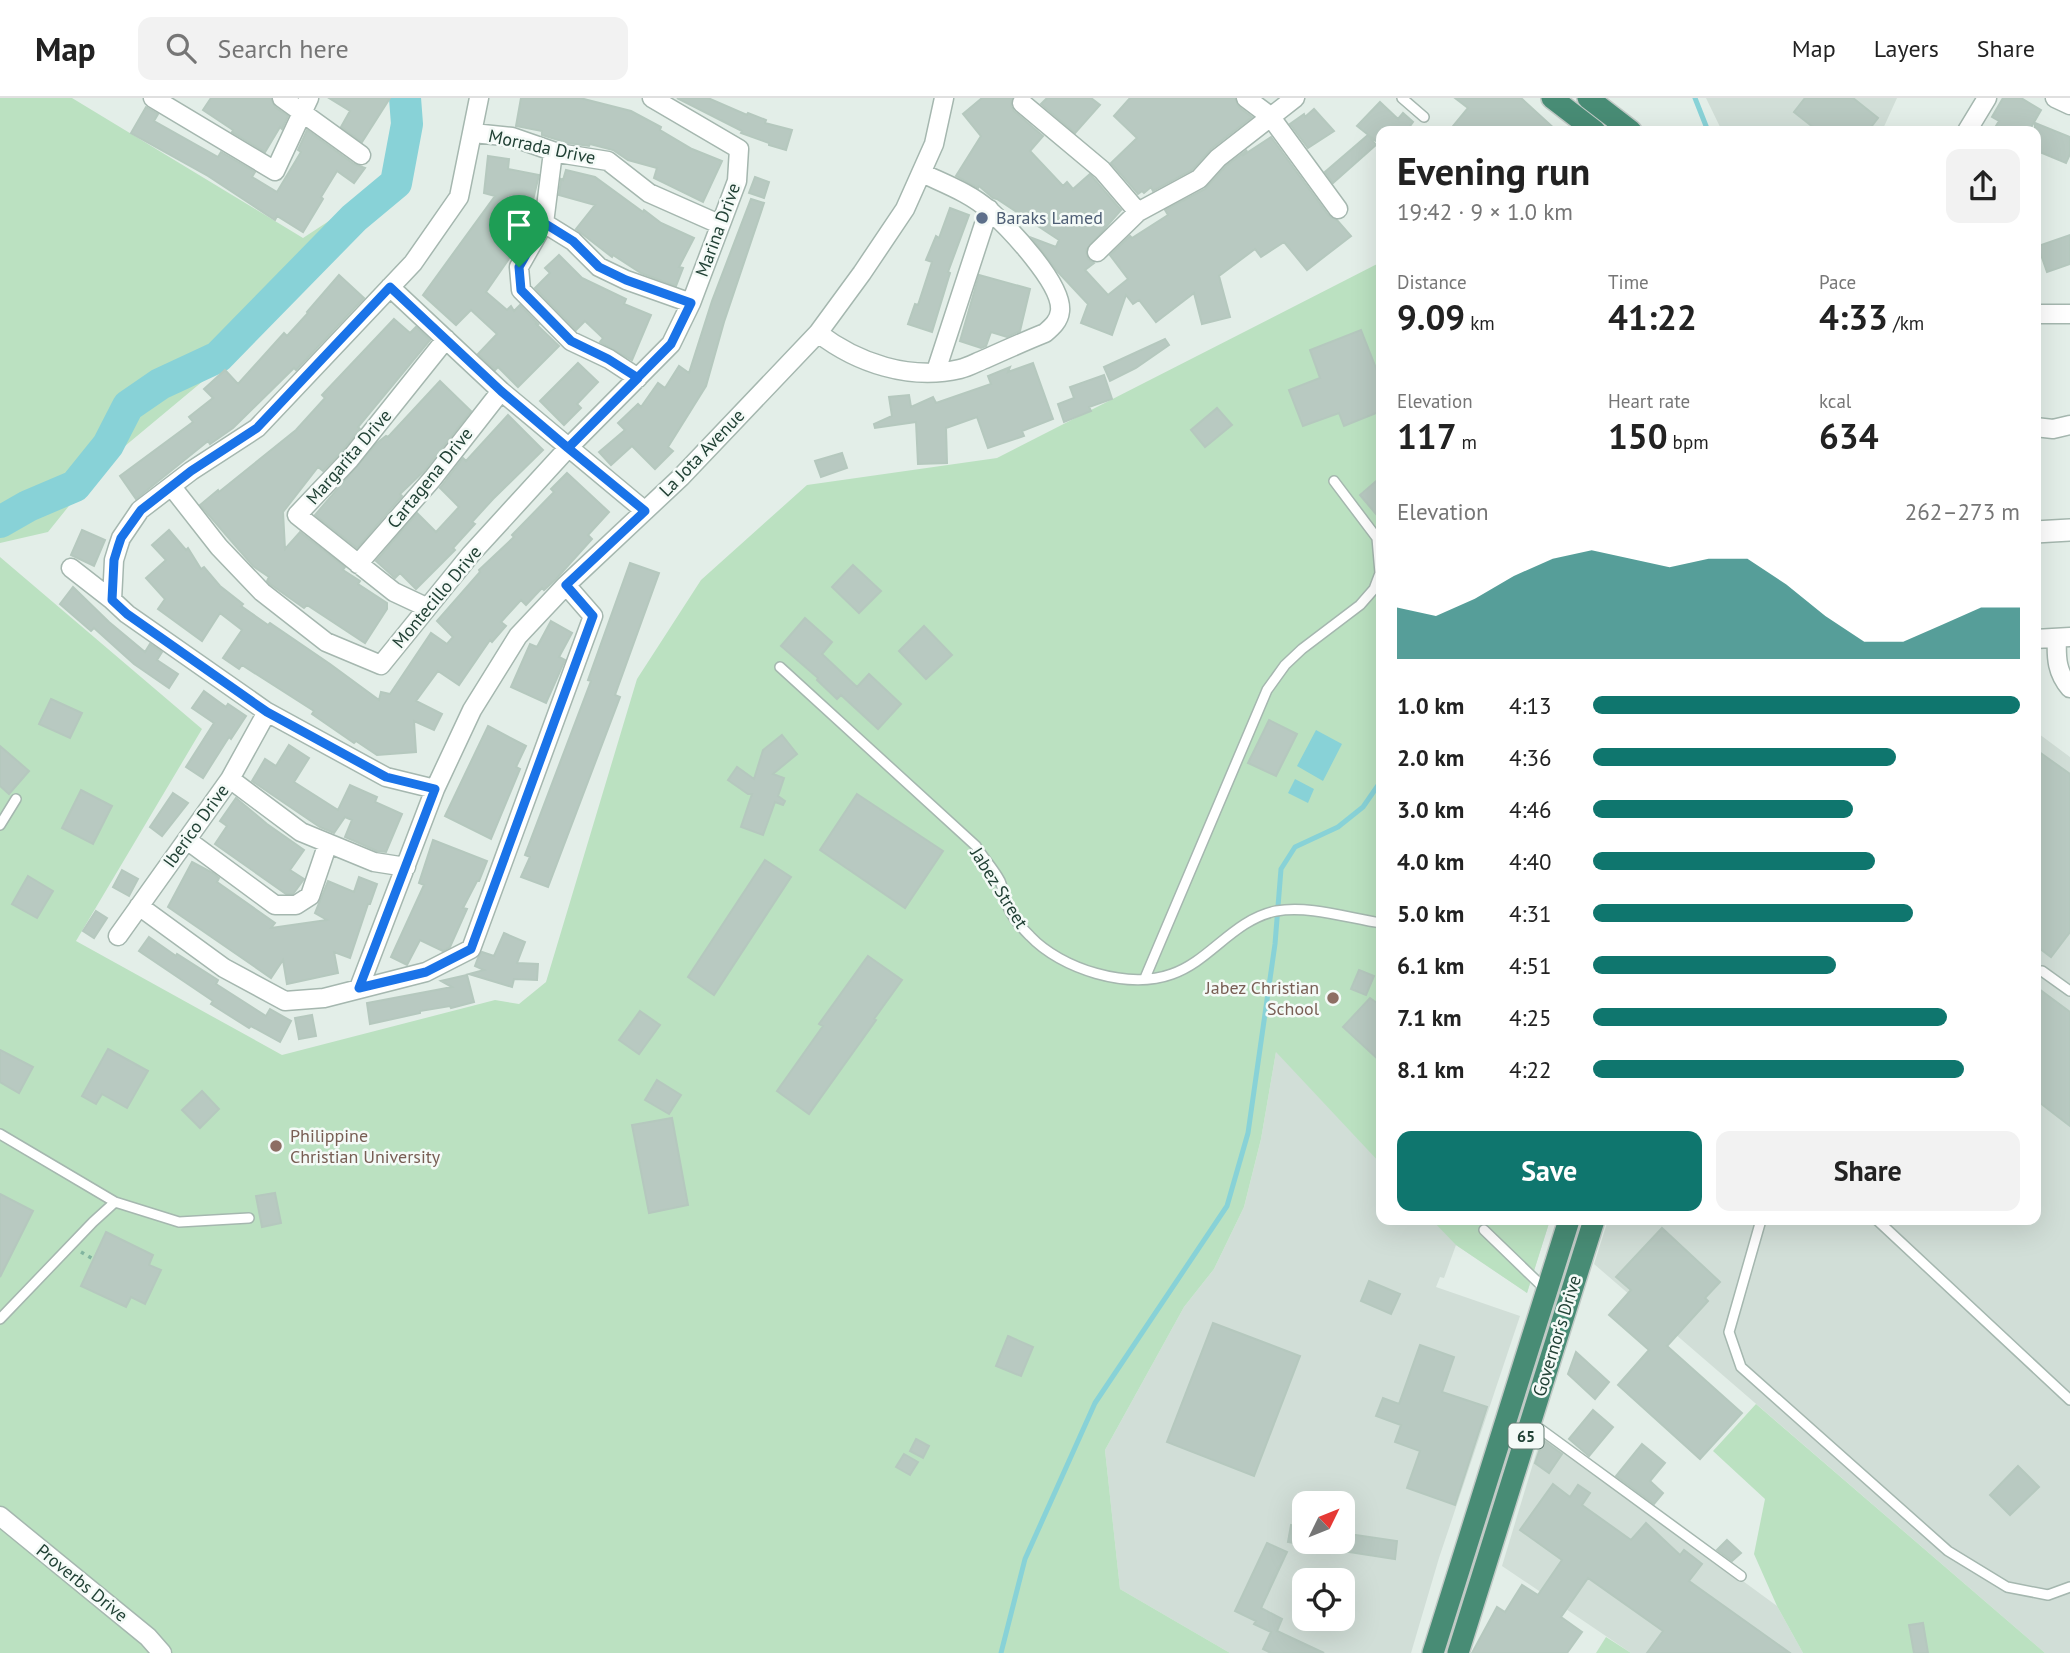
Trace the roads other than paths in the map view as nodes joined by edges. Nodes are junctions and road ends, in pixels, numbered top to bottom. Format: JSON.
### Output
{"nodes":[{"id":1,"x":153,"y":98,"type":"edge"},
{"id":2,"x":282,"y":98,"type":"edge"},
{"id":3,"x":479,"y":98,"type":"edge"},
{"id":4,"x":652,"y":98,"type":"edge"},
{"id":5,"x":944,"y":98,"type":"edge"},
{"id":6,"x":1246,"y":98,"type":"edge"},
{"id":7,"x":1294,"y":98,"type":"edge"},
{"id":8,"x":1402,"y":98,"type":"edge"},
{"id":9,"x":1552,"y":98,"type":"edge"},
{"id":10,"x":1588,"y":98,"type":"edge"},
{"id":11,"x":1987,"y":98,"type":"edge"},
{"id":12,"x":2055,"y":98,"type":"edge"},
{"id":13,"x":174,"y":103,"type":"edge"},
{"id":14,"x":1022,"y":103,"type":"dead end"},
{"id":15,"x":306,"y":104,"type":"edge"},
{"id":16,"x":2070,"y":105,"type":"edge"},
{"id":17,"x":1270,"y":116,"type":"junction"},
{"id":18,"x":1424,"y":117,"type":"dead end"},
{"id":19,"x":1588,"y":126,"type":"edge"},
{"id":20,"x":1624,"y":126,"type":"edge"},
{"id":21,"x":1970,"y":126,"type":"edge"},
{"id":22,"x":473,"y":134,"type":"junction"},
{"id":23,"x":553,"y":152,"type":"junction"},
{"id":24,"x":361,"y":155,"type":"dead end"},
{"id":25,"x":922,"y":173,"type":"junction"},
{"id":26,"x":989,"y":209,"type":"junction"},
{"id":27,"x":1338,"y":209,"type":"dead end"},
{"id":28,"x":1138,"y":212,"type":"junction"},
{"id":29,"x":544,"y":223,"type":"junction"},
{"id":30,"x":719,"y":224,"type":"junction"},
{"id":31,"x":1097,"y":251,"type":"dead end"},
{"id":32,"x":390,"y":287,"type":"junction"},
{"id":33,"x":691,"y":303,"type":"junction"},
{"id":34,"x":2041,"y":314,"type":"edge"},
{"id":35,"x":2070,"y":314,"type":"edge"},
{"id":36,"x":818,"y":333,"type":"junction"},
{"id":37,"x":446,"y":339,"type":"junction"},
{"id":38,"x":936,"y":371,"type":"junction"},
{"id":39,"x":638,"y":378,"type":"junction"},
{"id":40,"x":501,"y":391,"type":"junction"},
{"id":41,"x":2070,"y":425,"type":"edge"},
{"id":42,"x":2041,"y":428,"type":"edge"},
{"id":43,"x":568,"y":448,"type":"junction"},
{"id":44,"x":1334,"y":481,"type":"dead end"},
{"id":45,"x":172,"y":487,"type":"junction"},
{"id":46,"x":645,"y":511,"type":"junction"},
{"id":47,"x":2070,"y":530,"type":"edge"},
{"id":48,"x":2041,"y":532,"type":"edge"},
{"id":49,"x":1376,"y":537,"type":"edge"},
{"id":50,"x":358,"y":564,"type":"junction"},
{"id":51,"x":71,"y":568,"type":"dead end"},
{"id":52,"x":1376,"y":584,"type":"edge"},
{"id":53,"x":566,"y":585,"type":"junction"},
{"id":54,"x":112,"y":600,"type":"junction"},
{"id":55,"x":426,"y":607,"type":"junction"},
{"id":56,"x":2064,"y":638,"type":"edge"},
{"id":57,"x":2041,"y":639,"type":"edge"},
{"id":58,"x":780,"y":667,"type":"dead end"},
{"id":59,"x":2070,"y":688,"type":"edge"},
{"id":60,"x":267,"y":712,"type":"junction"},
{"id":61,"x":230,"y":779,"type":"junction"},
{"id":62,"x":435,"y":789,"type":"junction"},
{"id":63,"x":16,"y":799,"type":"dead end"},
{"id":64,"x":0,"y":825,"type":"edge"},
{"id":65,"x":187,"y":840,"type":"junction"},
{"id":66,"x":328,"y":843,"type":"junction"},
{"id":67,"x":406,"y":867,"type":"junction"},
{"id":68,"x":139,"y":906,"type":"junction"},
{"id":69,"x":1376,"y":922,"type":"edge"},
{"id":70,"x":118,"y":936,"type":"dead end"},
{"id":71,"x":2042,"y":971,"type":"dead end"},
{"id":72,"x":1145,"y":978,"type":"junction"},
{"id":73,"x":359,"y":988,"type":"junction"},
{"id":74,"x":2070,"y":991,"type":"edge"},
{"id":75,"x":0,"y":1134,"type":"edge"},
{"id":76,"x":115,"y":1202,"type":"junction"},
{"id":77,"x":249,"y":1219,"type":"dead end"},
{"id":78,"x":1567,"y":1225,"type":"edge"},
{"id":79,"x":1592,"y":1225,"type":"edge"},
{"id":80,"x":1761,"y":1225,"type":"edge"},
{"id":81,"x":1882,"y":1225,"type":"edge"},
{"id":82,"x":1484,"y":1230,"type":"dead end"},
{"id":83,"x":1547,"y":1290,"type":"junction"},
{"id":84,"x":0,"y":1319,"type":"edge"},
{"id":85,"x":2070,"y":1400,"type":"edge"},
{"id":86,"x":1530,"y":1422,"type":"junction"},
{"id":87,"x":0,"y":1516,"type":"edge"},
{"id":88,"x":1741,"y":1576,"type":"dead end"},
{"id":89,"x":2070,"y":1587,"type":"edge"},
{"id":90,"x":1436,"y":1645,"type":"edge"},
{"id":91,"x":1461,"y":1652,"type":"edge"},
{"id":92,"x":162,"y":1653,"type":"edge"}],
"edges":[{"from":1,"to":13,"type":"street"},
{"from":2,"to":15,"type":"street"},
{"from":3,"to":22,"type":"street"},
{"from":4,"to":30,"type":"street","name":"Marina Drive"},
{"from":5,"to":25,"type":"street","name":"La Jota Avenue"},
{"from":6,"to":17,"type":"street"},
{"from":7,"to":17,"type":"street"},
{"from":8,"to":18,"type":"lane"},
{"from":9,"to":19,"type":"highway"},
{"from":10,"to":20,"type":"highway"},
{"from":11,"to":21,"type":"street"},
{"from":12,"to":16,"type":"street"},
{"from":13,"to":15,"type":"street"},
{"from":14,"to":28,"type":"street"},
{"from":15,"to":24,"type":"street"},
{"from":17,"to":27,"type":"street"},
{"from":17,"to":28,"type":"street"},
{"from":22,"to":23,"type":"street","name":"Morrada Drive"},
{"from":22,"to":32,"type":"street"},
{"from":23,"to":29,"type":"street"},
{"from":23,"to":30,"type":"street","name":"Morrada Drive"},
{"from":25,"to":26,"type":"street"},
{"from":25,"to":36,"type":"street","name":"La Jota Avenue"},
{"from":26,"to":38,"type":"street"},
{"from":26,"to":38,"type":"street"},
{"from":28,"to":31,"type":"street"},
{"from":29,"to":33,"type":"street"},
{"from":29,"to":39,"type":"street"},
{"from":30,"to":33,"type":"street","name":"Marina Drive"},
{"from":32,"to":37,"type":"street"},
{"from":32,"to":45,"type":"street"},
{"from":33,"to":39,"type":"street","name":"Marina Drive"},
{"from":34,"to":35,"type":"street"},
{"from":36,"to":38,"type":"street"},
{"from":36,"to":46,"type":"street","name":"La Jota Avenue"},
{"from":37,"to":40,"type":"street"},
{"from":37,"to":50,"type":"street","name":"Margarita Drive"},
{"from":39,"to":43,"type":"street","name":"Marina Drive"},
{"from":40,"to":43,"type":"street"},
{"from":40,"to":50,"type":"street","name":"Cartagena Drive"},
{"from":41,"to":42,"type":"street"},
{"from":43,"to":46,"type":"street"},
{"from":43,"to":55,"type":"street","name":"Montecillo Drive"},
{"from":44,"to":49,"type":"lane"},
{"from":45,"to":54,"type":"street"},
{"from":45,"to":55,"type":"street","name":"Montecillo Drive"},
{"from":46,"to":53,"type":"street","name":"La Jota Avenue"},
{"from":47,"to":48,"type":"street"},
{"from":50,"to":55,"type":"street","name":"Margarita Drive"},
{"from":51,"to":54,"type":"street"},
{"from":52,"to":72,"type":"lane"},
{"from":53,"to":62,"type":"street","name":"La Jota Avenue"},
{"from":53,"to":73,"type":"street"},
{"from":54,"to":60,"type":"street"},
{"from":56,"to":57,"type":"street"},
{"from":56,"to":59,"type":"street"},
{"from":58,"to":72,"type":"lane","name":"Jabez Street"},
{"from":60,"to":61,"type":"street","name":"Iberico Drive"},
{"from":60,"to":62,"type":"street"},
{"from":61,"to":65,"type":"street","name":"Iberico Drive"},
{"from":61,"to":66,"type":"street"},
{"from":62,"to":67,"type":"street","name":"La Jota Avenue"},
{"from":63,"to":64,"type":"lane"},
{"from":65,"to":66,"type":"street"},
{"from":65,"to":68,"type":"street","name":"Iberico Drive"},
{"from":66,"to":67,"type":"street"},
{"from":67,"to":73,"type":"street","name":"La Jota Avenue"},
{"from":68,"to":70,"type":"street","name":"Iberico Drive"},
{"from":68,"to":73,"type":"street"},
{"from":69,"to":72,"type":"lane","name":"Jabez Street"},
{"from":71,"to":74,"type":"lane"},
{"from":75,"to":76,"type":"lane"},
{"from":76,"to":77,"type":"lane"},
{"from":76,"to":84,"type":"lane"},
{"from":78,"to":83,"type":"highway","name":"Governor's Drive","number":"65"},
{"from":79,"to":86,"type":"highway","name":"Governor's Drive","number":"65"},
{"from":80,"to":89,"type":"lane"},
{"from":81,"to":85,"type":"lane"},
{"from":82,"to":83,"type":"lane"},
{"from":83,"to":90,"type":"highway","name":"Governor's Drive","number":"65"},
{"from":86,"to":88,"type":"lane"},
{"from":86,"to":91,"type":"highway","name":"Governor's Drive","number":"65"},
{"from":87,"to":92,"type":"street","name":"Proverbs Drive"},
{"from":90,"to":91,"type":"street"}]}
